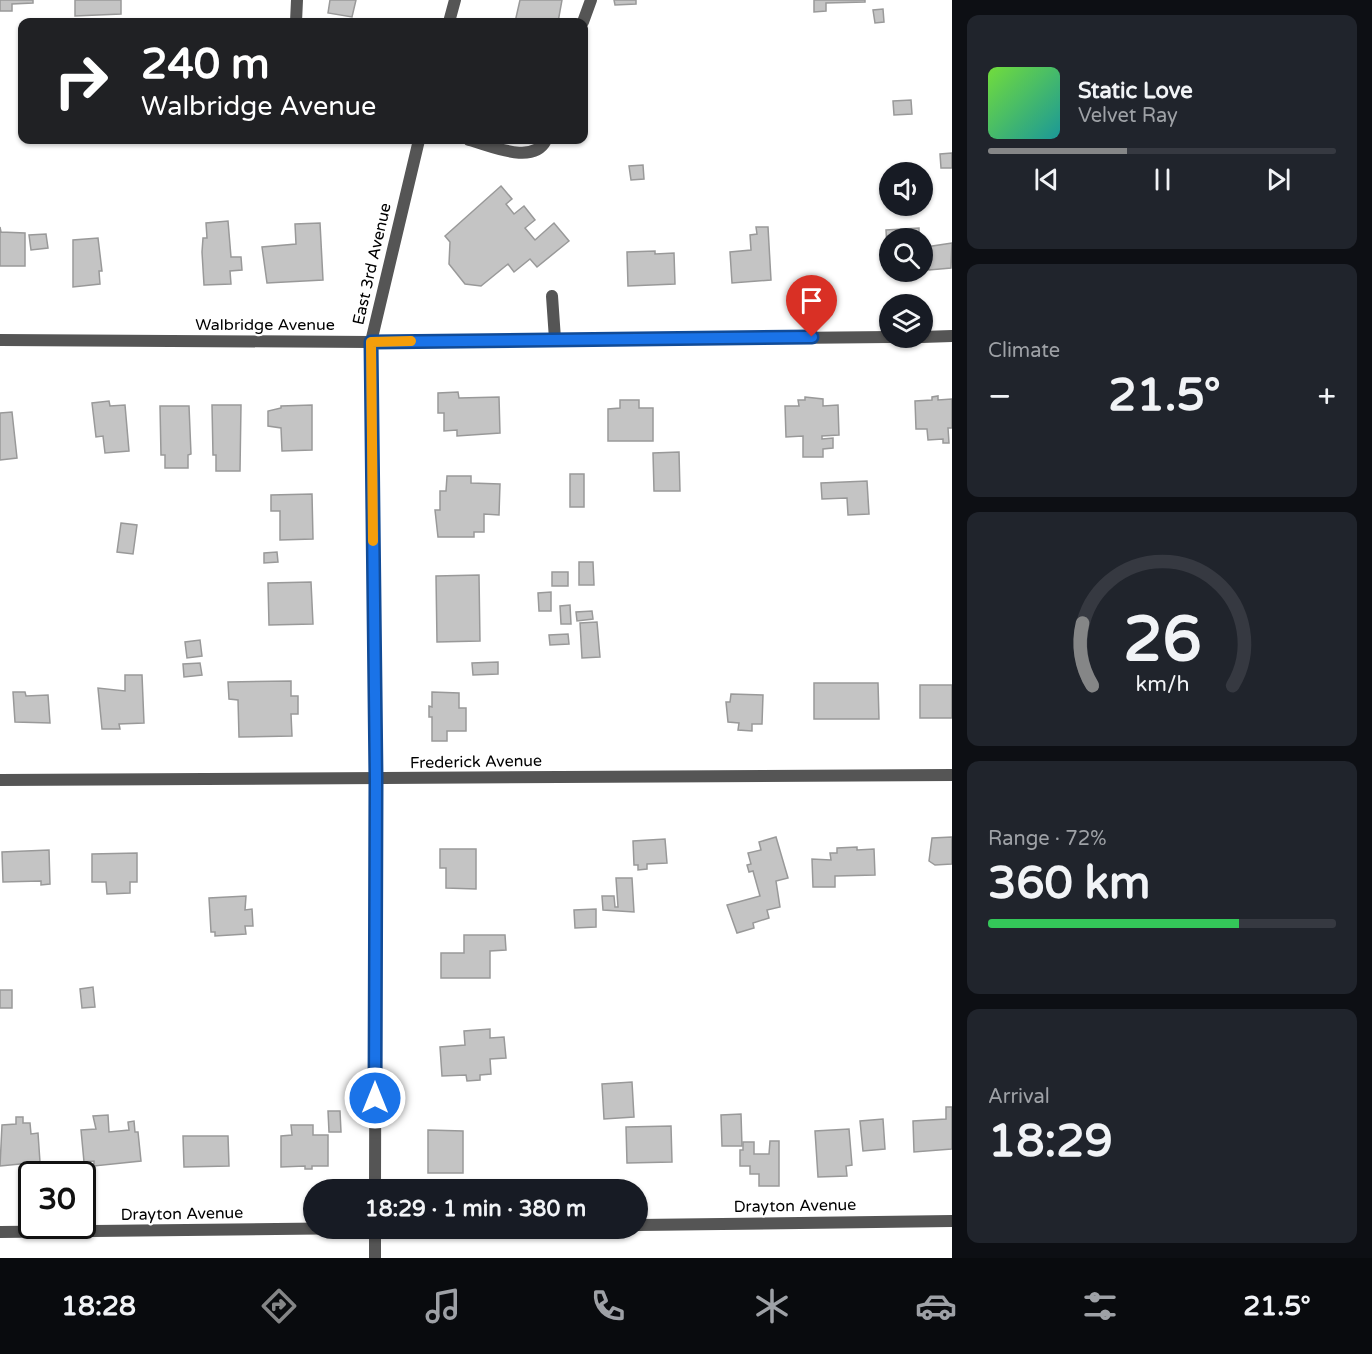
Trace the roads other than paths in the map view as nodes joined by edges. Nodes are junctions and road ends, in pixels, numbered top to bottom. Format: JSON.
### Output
{"nodes":[{"id":1,"x":297,"y":0,"type":"edge"},
{"id":2,"x":455,"y":0,"type":"edge"},
{"id":3,"x":591,"y":0,"type":"edge"},
{"id":4,"x":296,"y":18,"type":"edge"},
{"id":5,"x":450,"y":18,"type":"edge"},
{"id":6,"x":584,"y":18,"type":"edge"},
{"id":7,"x":418,"y":144,"type":"edge"},
{"id":8,"x":485,"y":144,"type":"edge"},
{"id":9,"x":543,"y":144,"type":"edge"},
{"id":10,"x":552,"y":296,"type":"dead end"},
{"id":11,"x":933,"y":336,"type":"edge"},
{"id":12,"x":952,"y":336,"type":"edge"},
{"id":13,"x":879,"y":337,"type":"edge"},
{"id":14,"x":555,"y":339,"type":"junction"},
{"id":15,"x":0,"y":340,"type":"edge"},
{"id":16,"x":371,"y":342,"type":"junction"},
{"id":17,"x":952,"y":775,"type":"edge"},
{"id":18,"x":0,"y":780,"type":"edge"},
{"id":19,"x":376,"y":780,"type":"junction"},
{"id":20,"x":375,"y":1179,"type":"edge"},
{"id":21,"x":952,"y":1221,"type":"edge"},
{"id":22,"x":648,"y":1225,"type":"edge"},
{"id":23,"x":303,"y":1229,"type":"edge"},
{"id":24,"x":0,"y":1232,"type":"edge"},
{"id":25,"x":375,"y":1239,"type":"edge"},
{"id":26,"x":375,"y":1258,"type":"edge"}],
"edges":[{"from":1,"to":4,"type":"street"},
{"from":2,"to":5,"type":"street"},
{"from":3,"to":6,"type":"street"},
{"from":7,"to":16,"type":"street","name":"East 3rd Avenue"},
{"from":8,"to":9,"type":"street"},
{"from":10,"to":14,"type":"street"},
{"from":11,"to":12,"type":"street"},
{"from":13,"to":14,"type":"street","name":"Walbridge Avenue"},
{"from":14,"to":16,"type":"street","name":"Walbridge Avenue"},
{"from":15,"to":16,"type":"street","name":"Walbridge Avenue"},
{"from":16,"to":19,"type":"street","name":"East 3rd Avenue"},
{"from":17,"to":19,"type":"street","name":"Frederick Avenue"},
{"from":18,"to":19,"type":"street","name":"Frederick Avenue"},
{"from":19,"to":20,"type":"street","name":"East 3rd Avenue"},
{"from":21,"to":22,"type":"street","name":"Drayton Avenue"},
{"from":23,"to":24,"type":"street","name":"Drayton Avenue"},
{"from":25,"to":26,"type":"street"}]}
